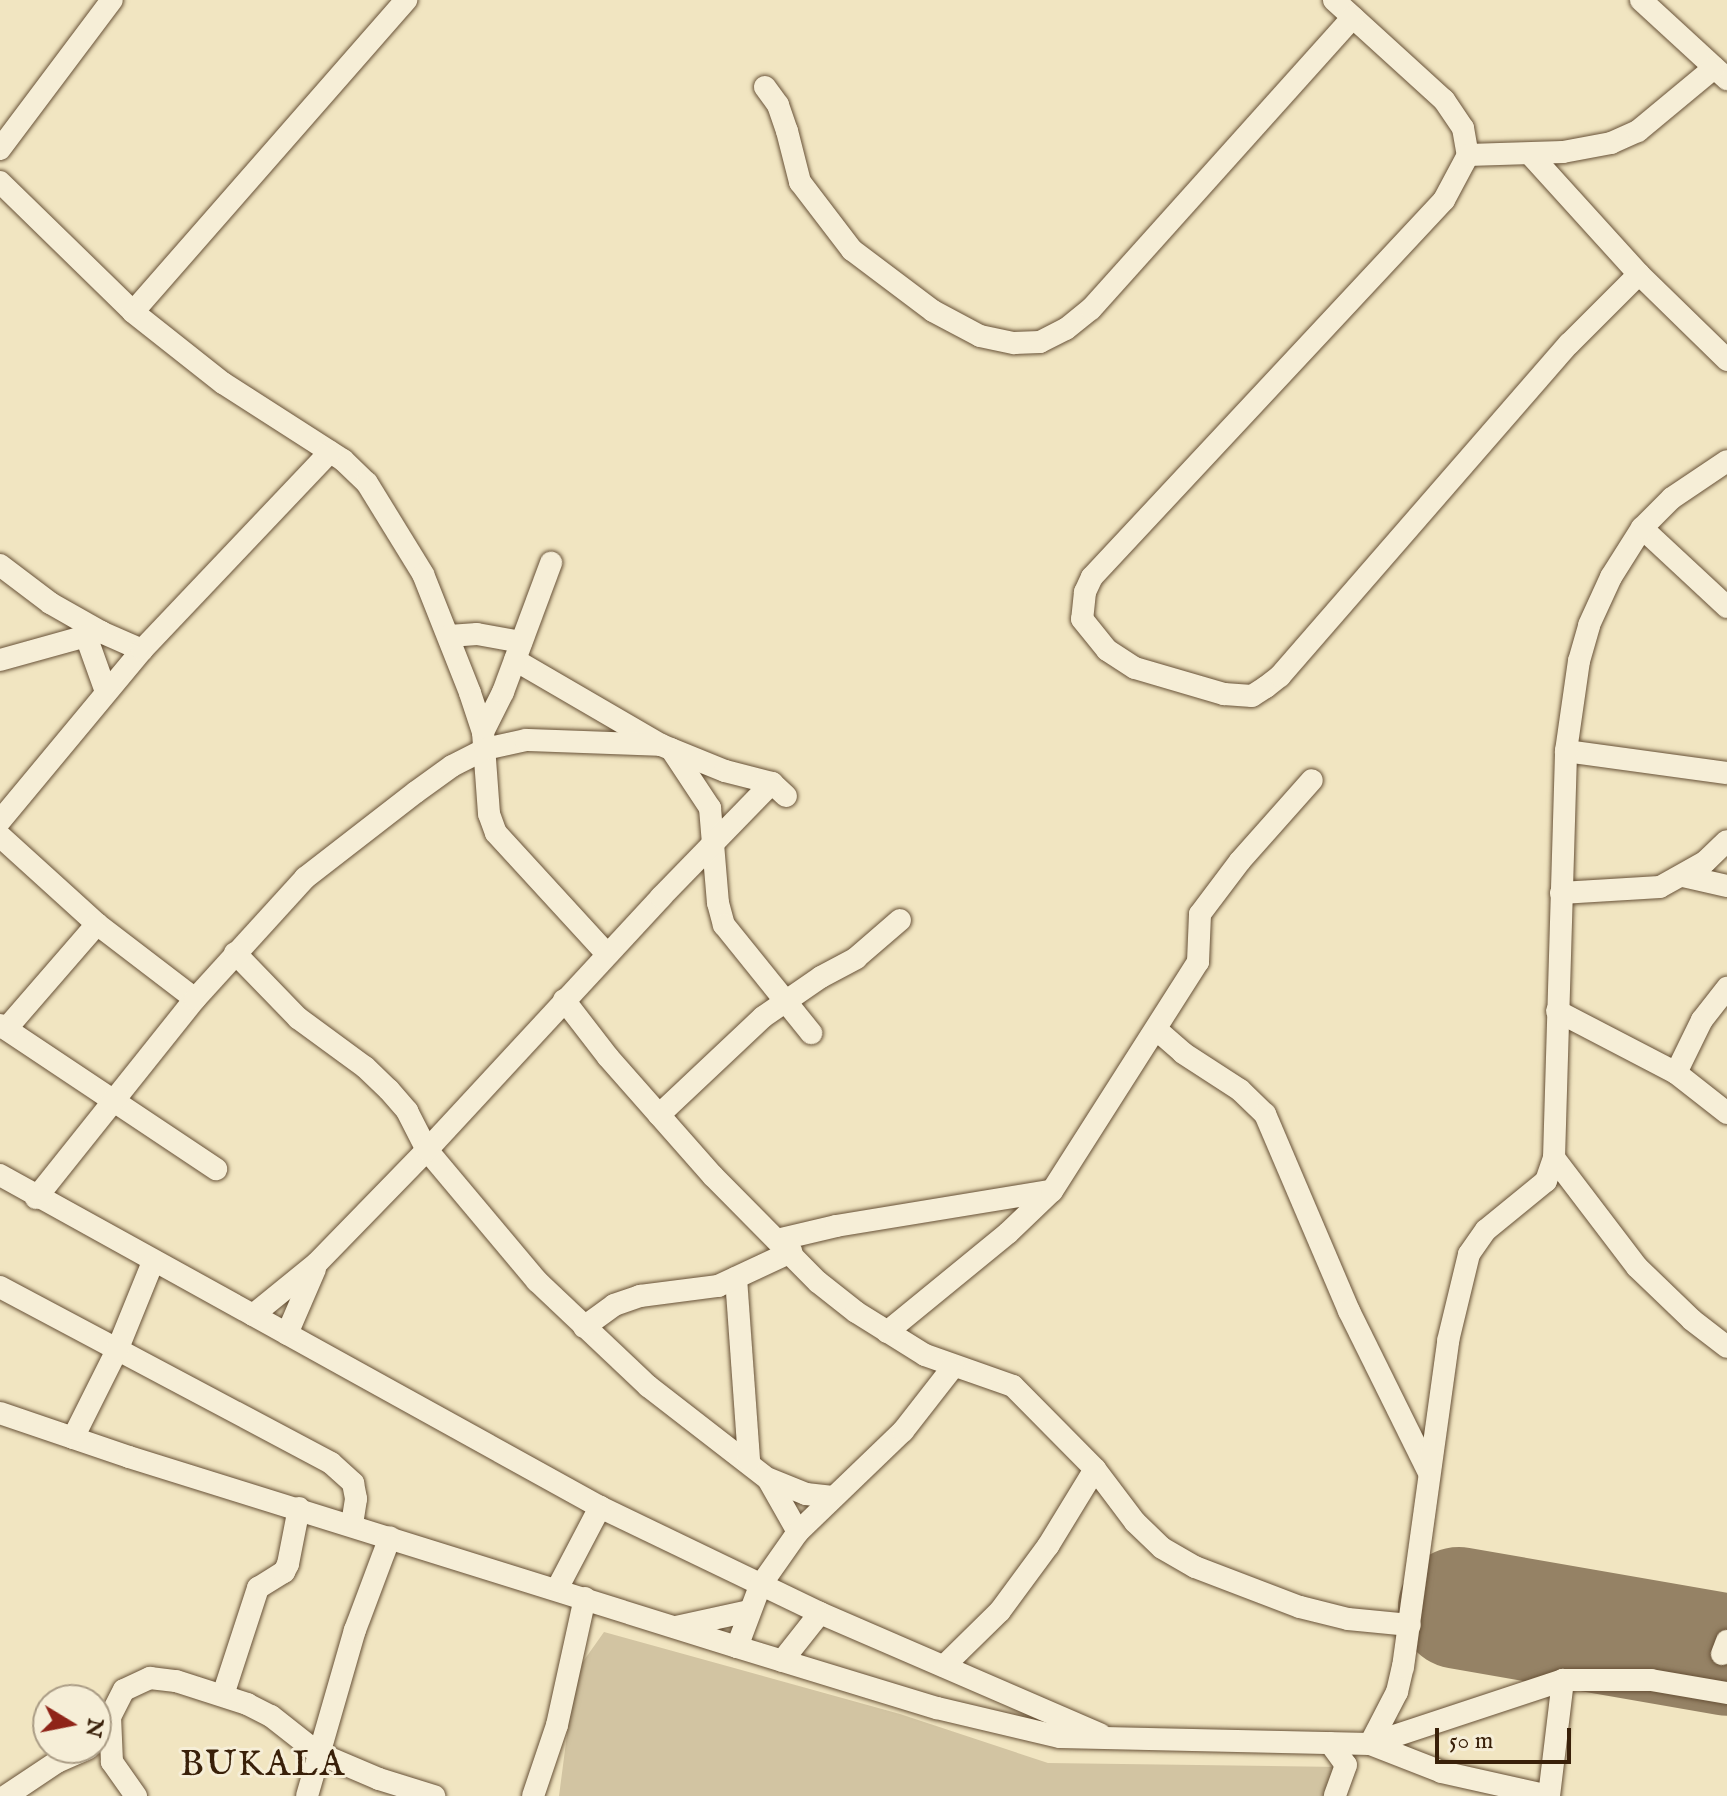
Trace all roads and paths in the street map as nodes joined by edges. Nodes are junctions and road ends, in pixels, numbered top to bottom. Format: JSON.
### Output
{"nodes":[{"id":1,"x":112,"y":0,"type":"edge"},
{"id":2,"x":406,"y":0,"type":"edge"},
{"id":3,"x":1334,"y":0,"type":"edge"},
{"id":4,"x":1641,"y":0,"type":"edge"},
{"id":5,"x":1353,"y":17,"type":"junction"},
{"id":6,"x":1721,"y":73,"type":"edge"},
{"id":7,"x":765,"y":87,"type":"dead end"},
{"id":8,"x":0,"y":149,"type":"edge"},
{"id":9,"x":1530,"y":154,"type":"junction"},
{"id":10,"x":1468,"y":155,"type":"junction"},
{"id":11,"x":1,"y":185,"type":"edge"},
{"id":12,"x":1639,"y":274,"type":"junction"},
{"id":13,"x":133,"y":312,"type":"junction"},
{"id":14,"x":1727,"y":360,"type":"edge"},
{"id":15,"x":330,"y":452,"type":"junction"},
{"id":16,"x":1727,"y":461,"type":"edge"},
{"id":17,"x":1642,"y":528,"type":"junction"},
{"id":18,"x":551,"y":563,"type":"dead end"},
{"id":19,"x":0,"y":565,"type":"edge"},
{"id":20,"x":1727,"y":607,"type":"edge"},
{"id":21,"x":93,"y":634,"type":"junction"},
{"id":22,"x":449,"y":636,"type":"junction"},
{"id":23,"x":142,"y":650,"type":"junction"},
{"id":24,"x":518,"y":651,"type":"junction"},
{"id":25,"x":0,"y":660,"type":"edge"},
{"id":26,"x":106,"y":692,"type":"junction"},
{"id":27,"x":484,"y":740,"type":"junction"},
{"id":28,"x":666,"y":747,"type":"junction"},
{"id":29,"x":1566,"y":751,"type":"junction"},
{"id":30,"x":1725,"y":770,"type":"edge"},
{"id":31,"x":1312,"y":780,"type":"dead end"},
{"id":32,"x":0,"y":821,"type":"edge"},
{"id":33,"x":0,"y":836,"type":"edge"},
{"id":34,"x":713,"y":841,"type":"junction"},
{"id":35,"x":1727,"y":841,"type":"edge"},
{"id":36,"x":1683,"y":876,"type":"junction"},
{"id":37,"x":1727,"y":886,"type":"edge"},
{"id":38,"x":1561,"y":893,"type":"junction"},
{"id":39,"x":900,"y":920,"type":"dead end"},
{"id":40,"x":97,"y":924,"type":"junction"},
{"id":41,"x":235,"y":953,"type":"junction"},
{"id":42,"x":607,"y":954,"type":"junction"},
{"id":43,"x":1727,"y":988,"type":"edge"},
{"id":44,"x":195,"y":999,"type":"junction"},
{"id":45,"x":564,"y":1000,"type":"junction"},
{"id":46,"x":786,"y":1002,"type":"junction"},
{"id":47,"x":1557,"y":1011,"type":"junction"},
{"id":48,"x":3,"y":1027,"type":"edge"},
{"id":49,"x":1157,"y":1030,"type":"junction"},
{"id":50,"x":811,"y":1033,"type":"dead end"},
{"id":51,"x":1676,"y":1073,"type":"junction"},
{"id":52,"x":114,"y":1102,"type":"junction"},
{"id":53,"x":1727,"y":1113,"type":"edge"},
{"id":54,"x":659,"y":1115,"type":"junction"},
{"id":55,"x":427,"y":1150,"type":"junction"},
{"id":56,"x":1554,"y":1158,"type":"junction"},
{"id":57,"x":216,"y":1169,"type":"dead end"},
{"id":58,"x":0,"y":1175,"type":"edge"},
{"id":59,"x":1052,"y":1191,"type":"junction"},
{"id":60,"x":36,"y":1198,"type":"junction"},
{"id":61,"x":784,"y":1246,"type":"junction"},
{"id":62,"x":153,"y":1262,"type":"junction"},
{"id":63,"x":317,"y":1263,"type":"junction"},
{"id":64,"x":736,"y":1278,"type":"junction"},
{"id":65,"x":0,"y":1287,"type":"edge"},
{"id":66,"x":253,"y":1315,"type":"junction"},
{"id":67,"x":584,"y":1327,"type":"junction"},
{"id":68,"x":887,"y":1332,"type":"junction"},
{"id":69,"x":287,"y":1334,"type":"junction"},
{"id":70,"x":1727,"y":1347,"type":"edge"},
{"id":71,"x":118,"y":1348,"type":"junction"},
{"id":72,"x":953,"y":1367,"type":"junction"},
{"id":73,"x":0,"y":1413,"type":"edge"},
{"id":74,"x":73,"y":1438,"type":"junction"},
{"id":75,"x":749,"y":1461,"type":"junction"},
{"id":76,"x":1095,"y":1469,"type":"junction"},
{"id":77,"x":1428,"y":1471,"type":"junction"},
{"id":78,"x":768,"y":1479,"type":"junction"},
{"id":79,"x":833,"y":1497,"type":"junction"},
{"id":80,"x":600,"y":1507,"type":"junction"},
{"id":81,"x":299,"y":1508,"type":"junction"},
{"id":82,"x":352,"y":1525,"type":"junction"},
{"id":83,"x":798,"y":1532,"type":"junction"},
{"id":84,"x":390,"y":1537,"type":"junction"},
{"id":85,"x":760,"y":1586,"type":"junction"},
{"id":86,"x":557,"y":1589,"type":"junction"},
{"id":87,"x":585,"y":1598,"type":"junction"},
{"id":88,"x":749,"y":1611,"type":"junction"},
{"id":89,"x":820,"y":1613,"type":"junction"},
{"id":90,"x":1410,"y":1625,"type":"junction"},
{"id":91,"x":675,"y":1627,"type":"junction"},
{"id":92,"x":737,"y":1647,"type":"junction"},
{"id":93,"x":782,"y":1661,"type":"junction"},
{"id":94,"x":944,"y":1666,"type":"junction"},
{"id":95,"x":1563,"y":1680,"type":"junction"},
{"id":96,"x":1727,"y":1693,"type":"edge"},
{"id":97,"x":223,"y":1695,"type":"junction"},
{"id":98,"x":112,"y":1713,"type":"edge"},
{"id":99,"x":1107,"y":1738,"type":"junction"},
{"id":100,"x":1330,"y":1743,"type":"junction"},
{"id":101,"x":1364,"y":1744,"type":"junction"},
{"id":102,"x":318,"y":1753,"type":"junction"},
{"id":103,"x":112,"y":1762,"type":"edge"},
{"id":104,"x":54,"y":1764,"type":"edge"},
{"id":105,"x":1346,"y":1765,"type":"junction"},
{"id":106,"x":6,"y":1796,"type":"edge"},
{"id":107,"x":136,"y":1796,"type":"edge"},
{"id":108,"x":307,"y":1796,"type":"edge"},
{"id":109,"x":434,"y":1796,"type":"edge"},
{"id":110,"x":533,"y":1796,"type":"edge"},
{"id":111,"x":1335,"y":1796,"type":"edge"},
{"id":112,"x":1549,"y":1796,"type":"edge"}],
"edges":[{"from":1,"to":8,"type":"street"},
{"from":2,"to":13,"type":"street"},
{"from":3,"to":5,"type":"street"},
{"from":4,"to":6,"type":"street"},
{"from":5,"to":7,"type":"street"},
{"from":5,"to":10,"type":"street"},
{"from":6,"to":9,"type":"street"},
{"from":9,"to":10,"type":"street"},
{"from":9,"to":12,"type":"street"},
{"from":10,"to":12,"type":"street"},
{"from":11,"to":13,"type":"street"},
{"from":12,"to":14,"type":"street"},
{"from":13,"to":15,"type":"street"},
{"from":15,"to":22,"type":"street"},
{"from":15,"to":23,"type":"street"},
{"from":16,"to":17,"type":"street"},
{"from":17,"to":20,"type":"street"},
{"from":17,"to":29,"type":"street"},
{"from":18,"to":24,"type":"street"},
{"from":19,"to":21,"type":"street"},
{"from":21,"to":23,"type":"street"},
{"from":21,"to":25,"type":"street"},
{"from":21,"to":26,"type":"street"},
{"from":22,"to":24,"type":"street"},
{"from":22,"to":27,"type":"street"},
{"from":23,"to":26,"type":"street"},
{"from":24,"to":27,"type":"street"},
{"from":24,"to":28,"type":"street"},
{"from":26,"to":32,"type":"street"},
{"from":27,"to":28,"type":"street"},
{"from":27,"to":41,"type":"street"},
{"from":27,"to":42,"type":"street"},
{"from":28,"to":34,"type":"street"},
{"from":28,"to":34,"type":"street"},
{"from":29,"to":30,"type":"street"},
{"from":29,"to":38,"type":"street"},
{"from":31,"to":49,"type":"street"},
{"from":33,"to":40,"type":"street"},
{"from":34,"to":42,"type":"street"},
{"from":34,"to":46,"type":"street"},
{"from":35,"to":36,"type":"street"},
{"from":36,"to":37,"type":"street"},
{"from":36,"to":38,"type":"street"},
{"from":38,"to":47,"type":"street"},
{"from":39,"to":46,"type":"street"},
{"from":40,"to":44,"type":"street"},
{"from":40,"to":48,"type":"street"},
{"from":41,"to":44,"type":"street"},
{"from":41,"to":55,"type":"street"},
{"from":42,"to":45,"type":"street"},
{"from":43,"to":51,"type":"street"},
{"from":44,"to":52,"type":"street"},
{"from":45,"to":54,"type":"street"},
{"from":45,"to":55,"type":"street"},
{"from":46,"to":50,"type":"street"},
{"from":46,"to":54,"type":"street"},
{"from":47,"to":51,"type":"street"},
{"from":47,"to":56,"type":"street"},
{"from":48,"to":52,"type":"street"},
{"from":49,"to":59,"type":"street"},
{"from":49,"to":77,"type":"street"},
{"from":51,"to":53,"type":"street"},
{"from":52,"to":57,"type":"street"},
{"from":52,"to":60,"type":"street"},
{"from":54,"to":61,"type":"street"},
{"from":55,"to":63,"type":"street"},
{"from":55,"to":67,"type":"street"},
{"from":56,"to":70,"type":"street"},
{"from":56,"to":77,"type":"street"},
{"from":58,"to":60,"type":"street"},
{"from":59,"to":61,"type":"street"},
{"from":59,"to":68,"type":"street"},
{"from":60,"to":62,"type":"street"},
{"from":61,"to":64,"type":"street"},
{"from":61,"to":68,"type":"street"},
{"from":62,"to":66,"type":"street"},
{"from":62,"to":71,"type":"street"},
{"from":63,"to":66,"type":"street"},
{"from":63,"to":69,"type":"street"},
{"from":64,"to":67,"type":"street"},
{"from":64,"to":75,"type":"street"},
{"from":65,"to":71,"type":"street"},
{"from":66,"to":69,"type":"street"},
{"from":67,"to":75,"type":"street"},
{"from":68,"to":72,"type":"street"},
{"from":69,"to":80,"type":"street"},
{"from":71,"to":74,"type":"street"},
{"from":71,"to":82,"type":"street"},
{"from":72,"to":76,"type":"street"},
{"from":72,"to":79,"type":"street"},
{"from":73,"to":74,"type":"street"},
{"from":74,"to":81,"type":"street"},
{"from":75,"to":78,"type":"street"},
{"from":76,"to":90,"type":"street"},
{"from":76,"to":94,"type":"street"},
{"from":77,"to":90,"type":"street"},
{"from":78,"to":79,"type":"street"},
{"from":78,"to":83,"type":"street"},
{"from":79,"to":83,"type":"street"},
{"from":80,"to":85,"type":"street"},
{"from":80,"to":86,"type":"street"},
{"from":81,"to":82,"type":"street"},
{"from":81,"to":97,"type":"street"},
{"from":82,"to":84,"type":"street"},
{"from":83,"to":85,"type":"street"},
{"from":84,"to":86,"type":"street"},
{"from":84,"to":102,"type":"street"},
{"from":85,"to":88,"type":"street"},
{"from":85,"to":89,"type":"street"},
{"from":86,"to":87,"type":"street"},
{"from":87,"to":91,"type":"street"},
{"from":87,"to":110,"type":"street"},
{"from":88,"to":91,"type":"street"},
{"from":88,"to":92,"type":"street"},
{"from":89,"to":93,"type":"street"},
{"from":89,"to":94,"type":"street"},
{"from":90,"to":101,"type":"street"},
{"from":91,"to":92,"type":"street"},
{"from":92,"to":93,"type":"street"},
{"from":93,"to":99,"type":"street"},
{"from":94,"to":99,"type":"street"},
{"from":95,"to":96,"type":"street"},
{"from":95,"to":101,"type":"street"},
{"from":95,"to":112,"type":"street"},
{"from":97,"to":98,"type":"street"},
{"from":97,"to":102,"type":"street"},
{"from":99,"to":100,"type":"street"},
{"from":100,"to":101,"type":"street"},
{"from":100,"to":105,"type":"street"},
{"from":101,"to":105,"type":"street"},
{"from":101,"to":112,"type":"street"},
{"from":102,"to":108,"type":"street"},
{"from":102,"to":109,"type":"street"},
{"from":103,"to":107,"type":"street"},
{"from":104,"to":106,"type":"street"},
{"from":105,"to":111,"type":"street"}]}
